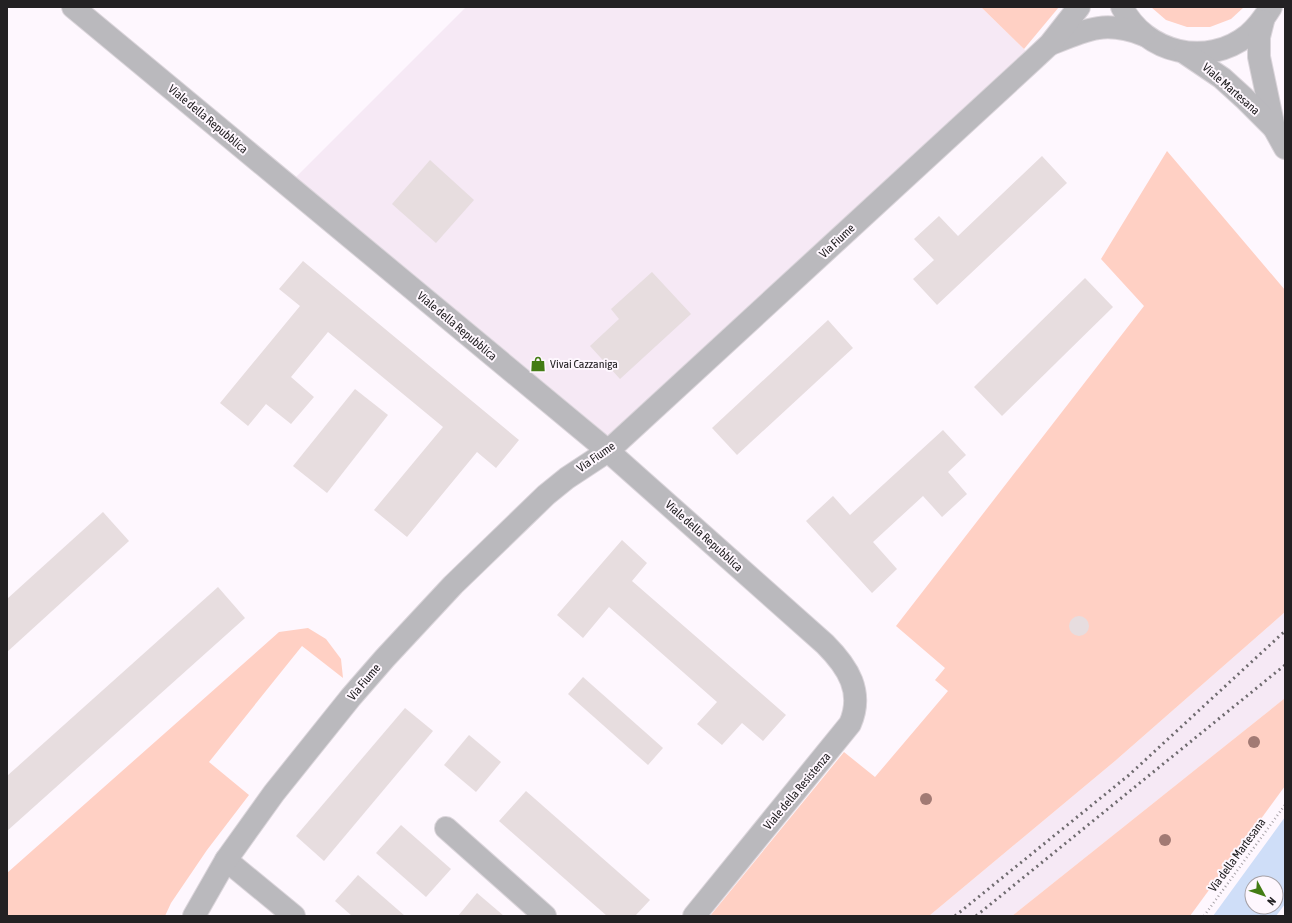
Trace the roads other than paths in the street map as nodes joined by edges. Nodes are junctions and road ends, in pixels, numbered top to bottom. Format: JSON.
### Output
{"nodes":[{"id":1,"x":73,"y":7,"type":"edge"},
{"id":2,"x":1079,"y":7,"type":"edge"},
{"id":3,"x":1122,"y":7,"type":"edge"},
{"id":4,"x":1267,"y":14,"type":"edge"},
{"id":5,"x":1145,"y":36,"type":"junction"},
{"id":6,"x":1050,"y":44,"type":"junction"},
{"id":7,"x":1185,"y":53,"type":"junction"},
{"id":8,"x":1274,"y":128,"type":"junction"},
{"id":9,"x":1285,"y":148,"type":"edge"},
{"id":10,"x":608,"y":451,"type":"junction"},
{"id":11,"x":835,"y":654,"type":"joint"},
{"id":12,"x":446,"y":828,"type":"dead end"},
{"id":13,"x":226,"y":860,"type":"junction"},
{"id":14,"x":194,"y":916,"type":"edge"},
{"id":15,"x":294,"y":916,"type":"edge"},
{"id":16,"x":545,"y":916,"type":"edge"},
{"id":17,"x":694,"y":916,"type":"edge"}],
"edges":[{"from":1,"to":10,"type":"street","name":"Viale della Repubblica"},
{"from":2,"to":6,"type":"street","name":"Via Fiume"},
{"from":3,"to":5,"type":"street"},
{"from":4,"to":7,"type":"street"},
{"from":4,"to":8,"type":"street","name":"Viale Martesana"},
{"from":5,"to":6,"type":"street","name":"Via Fiume"},
{"from":5,"to":7,"type":"street"},
{"from":6,"to":10,"type":"street","name":"Via Fiume"},
{"from":7,"to":8,"type":"street","name":"Viale Martesana"},
{"from":8,"to":9,"type":"street","name":"Viale Martesana"},
{"from":10,"to":11,"type":"street","name":"Viale della Repubblica"},
{"from":10,"to":13,"type":"street","name":"Via Fiume"},
{"from":11,"to":17,"type":"street","name":"Viale della Resistenza"},
{"from":12,"to":16,"type":"street"},
{"from":13,"to":14,"type":"street","name":"Via Fiume"},
{"from":13,"to":15,"type":"street"}]}
